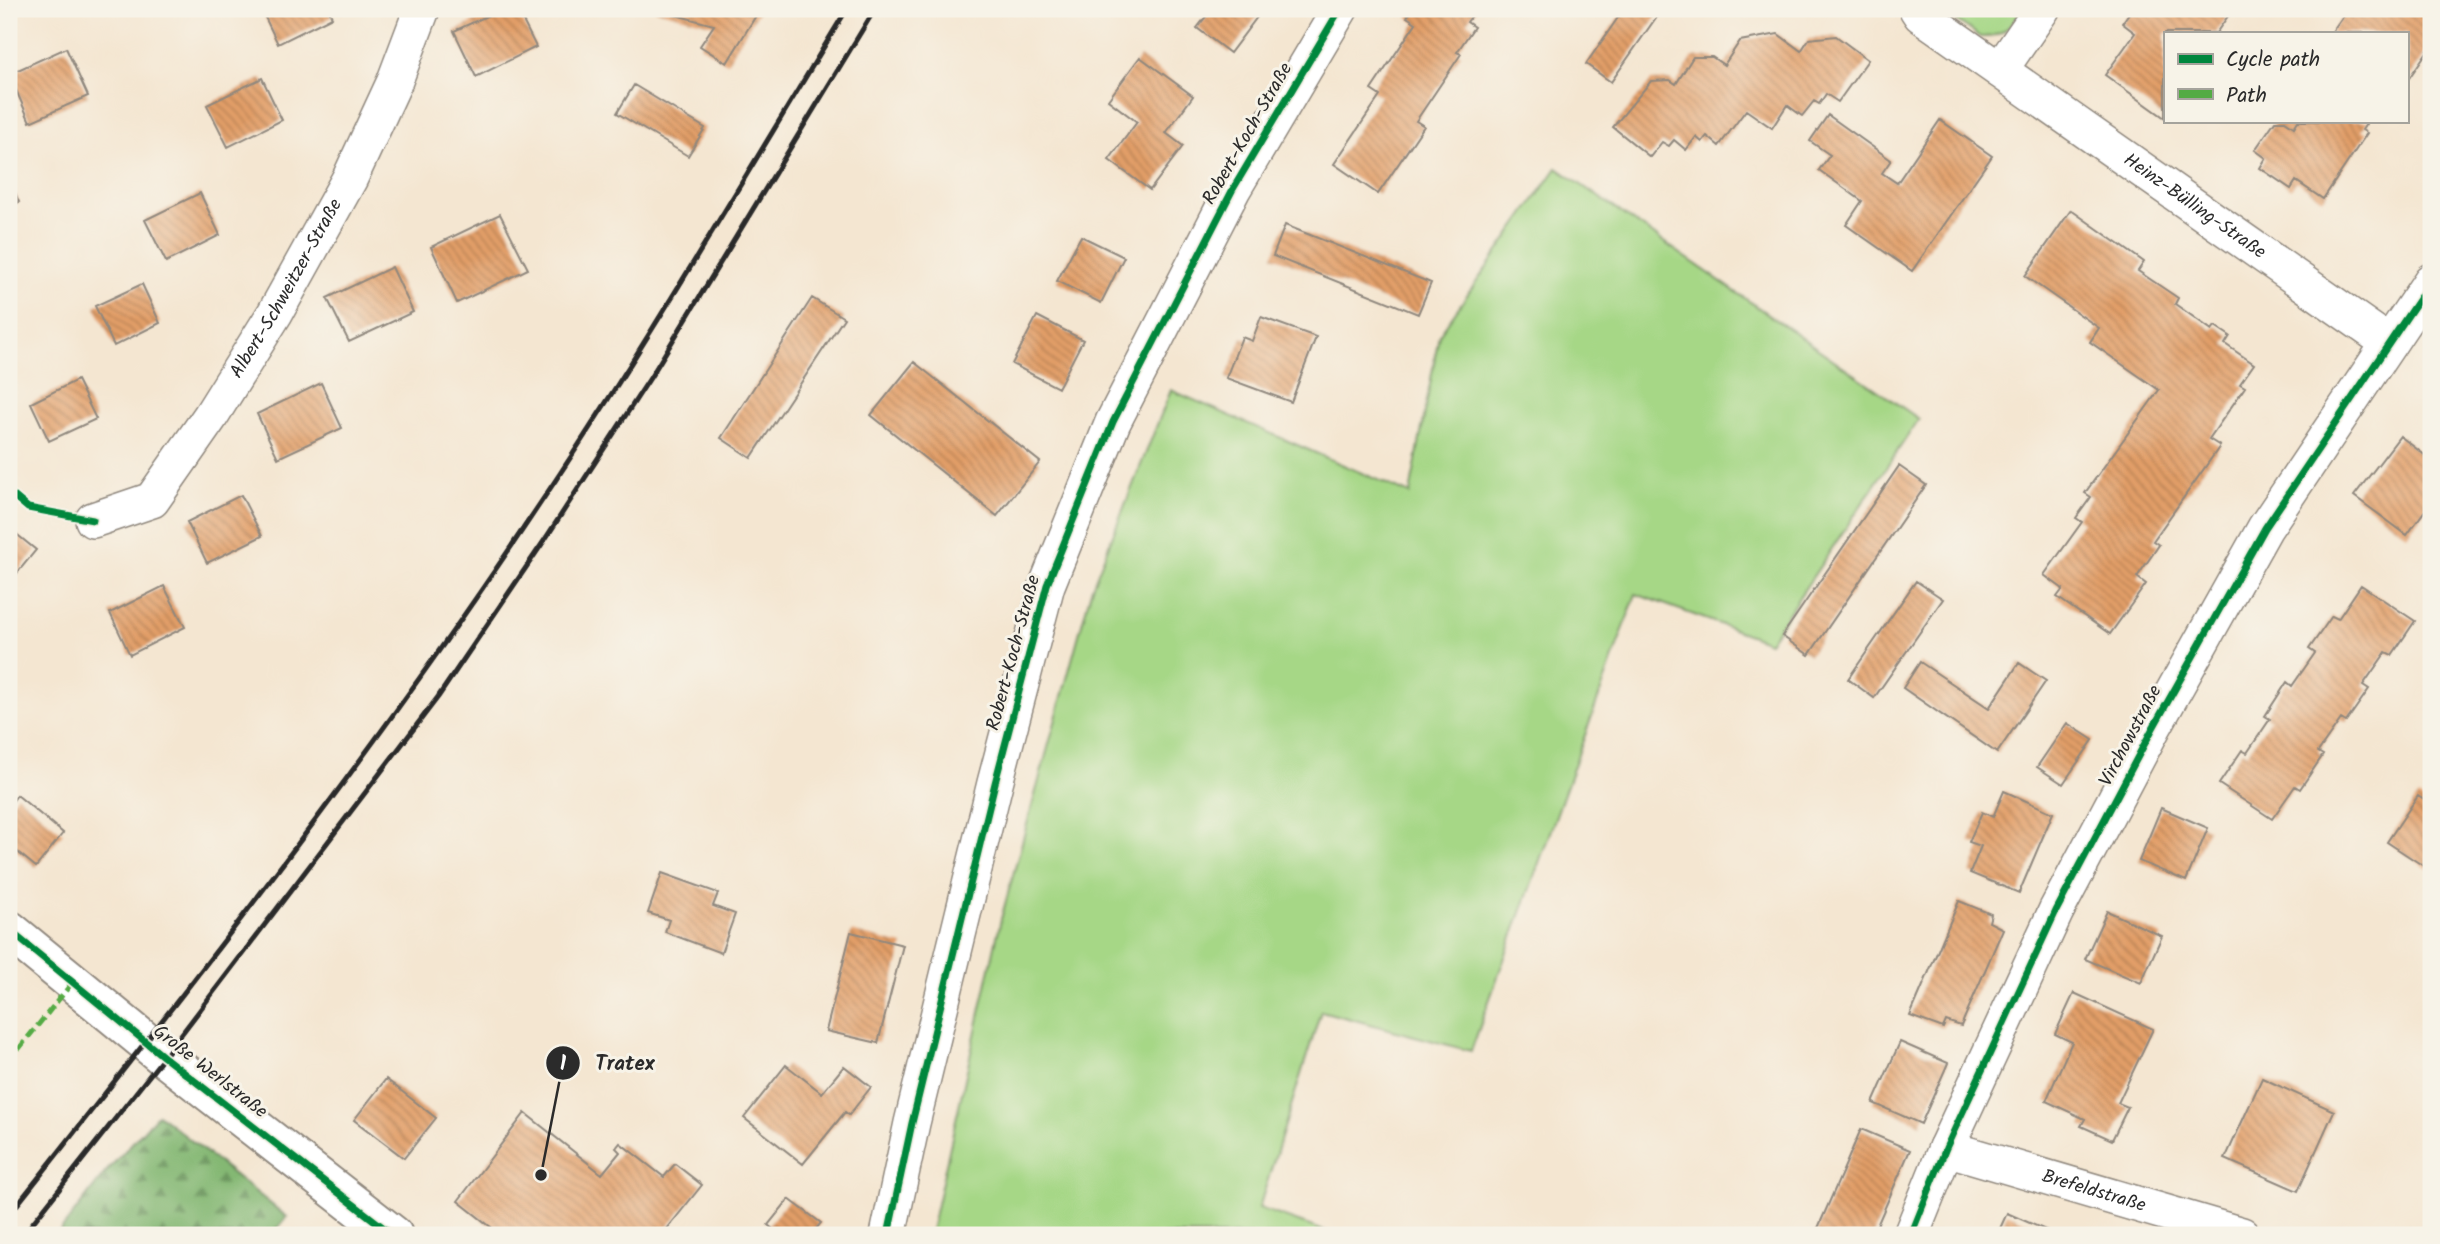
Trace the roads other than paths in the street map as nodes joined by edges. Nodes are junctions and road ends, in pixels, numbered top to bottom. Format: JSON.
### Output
{"nodes":[{"id":1,"x":422,"y":9,"type":"edge"},
{"id":2,"x":1340,"y":9,"type":"edge"},
{"id":3,"x":1917,"y":9,"type":"edge"},
{"id":4,"x":2042,"y":9,"type":"edge"},
{"id":5,"x":2000,"y":70,"type":"junction"},
{"id":6,"x":2431,"y":281,"type":"edge"},
{"id":7,"x":2389,"y":343,"type":"junction"},
{"id":8,"x":93,"y":520,"type":"dead end"},
{"id":9,"x":9,"y":930,"type":"edge"},
{"id":10,"x":1946,"y":1148,"type":"junction"},
{"id":11,"x":393,"y":1235,"type":"edge"},
{"id":12,"x":888,"y":1235,"type":"edge"},
{"id":13,"x":1911,"y":1235,"type":"edge"},
{"id":14,"x":2242,"y":1235,"type":"edge"}],
"edges":[{"from":1,"to":8,"type":"street","name":"Albert-Schweitzer-Straße"},
{"from":2,"to":12,"type":"street","name":"Robert-Koch-Straße"},
{"from":3,"to":5,"type":"street","name":"Heinz-Bülling-Straße"},
{"from":4,"to":5,"type":"street"},
{"from":5,"to":7,"type":"street","name":"Heinz-Bülling-Straße"},
{"from":6,"to":7,"type":"street","name":"Virchowstraße"},
{"from":7,"to":10,"type":"street","name":"Virchowstraße"},
{"from":9,"to":11,"type":"street","name":"Große Werlstraße"},
{"from":10,"to":13,"type":"street","name":"Virchowstraße"},
{"from":10,"to":14,"type":"street","name":"Brefeldstraße"}]}
